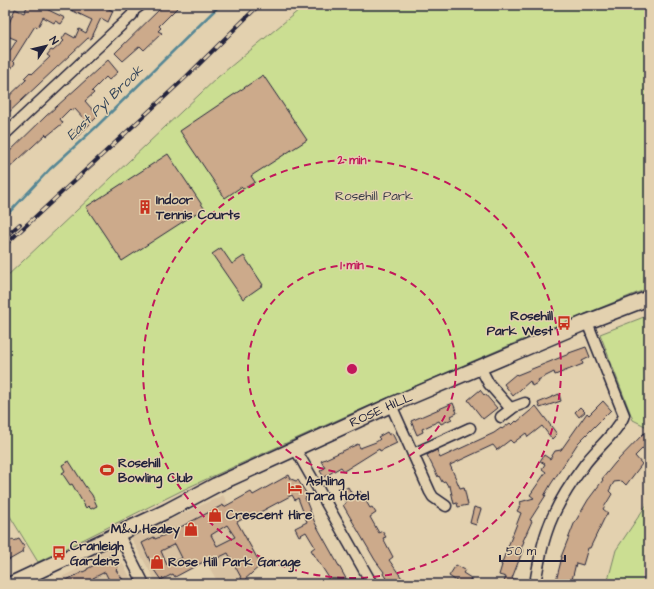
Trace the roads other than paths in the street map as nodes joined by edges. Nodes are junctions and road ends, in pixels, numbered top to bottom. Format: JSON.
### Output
{"nodes":[{"id":1,"x":136,"y":7,"type":"edge"},
{"id":2,"x":5,"y":134,"type":"edge"},
{"id":3,"x":649,"y":298,"type":"edge"},
{"id":4,"x":587,"y":322,"type":"junction"},
{"id":5,"x":480,"y":367,"type":"junction"},
{"id":6,"x":525,"y":403,"type":"dead end"},
{"id":7,"x":391,"y":404,"type":"junction"},
{"id":8,"x":511,"y":409,"type":"junction"},
{"id":9,"x":501,"y":417,"type":"dead end"},
{"id":10,"x":470,"y":428,"type":"dead end"},
{"id":11,"x":294,"y":448,"type":"junction"},
{"id":12,"x":413,"y":454,"type":"junction"},
{"id":13,"x":446,"y":506,"type":"dead end"},
{"id":14,"x":118,"y":533,"type":"junction"},
{"id":15,"x":11,"y":584,"type":"edge"},
{"id":16,"x":144,"y":584,"type":"edge"},
{"id":17,"x":372,"y":584,"type":"edge"},
{"id":18,"x":535,"y":584,"type":"edge"}],
"edges":[{"from":1,"to":2,"type":"street"},
{"from":3,"to":4,"type":"main road","name":"ROSE HILL"},
{"from":4,"to":5,"type":"main road","name":"ROSE HILL"},
{"from":4,"to":18,"type":"street"},
{"from":5,"to":7,"type":"main road","name":"ROSE HILL"},
{"from":5,"to":8,"type":"street"},
{"from":6,"to":8,"type":"street"},
{"from":7,"to":11,"type":"main road","name":"ROSE HILL"},
{"from":7,"to":12,"type":"street"},
{"from":8,"to":9,"type":"street"},
{"from":10,"to":12,"type":"street"},
{"from":11,"to":14,"type":"main road","name":"ROSE HILL"},
{"from":11,"to":17,"type":"street"},
{"from":12,"to":13,"type":"street"},
{"from":14,"to":15,"type":"main road","name":"ROSE HILL"},
{"from":14,"to":16,"type":"street"}]}
